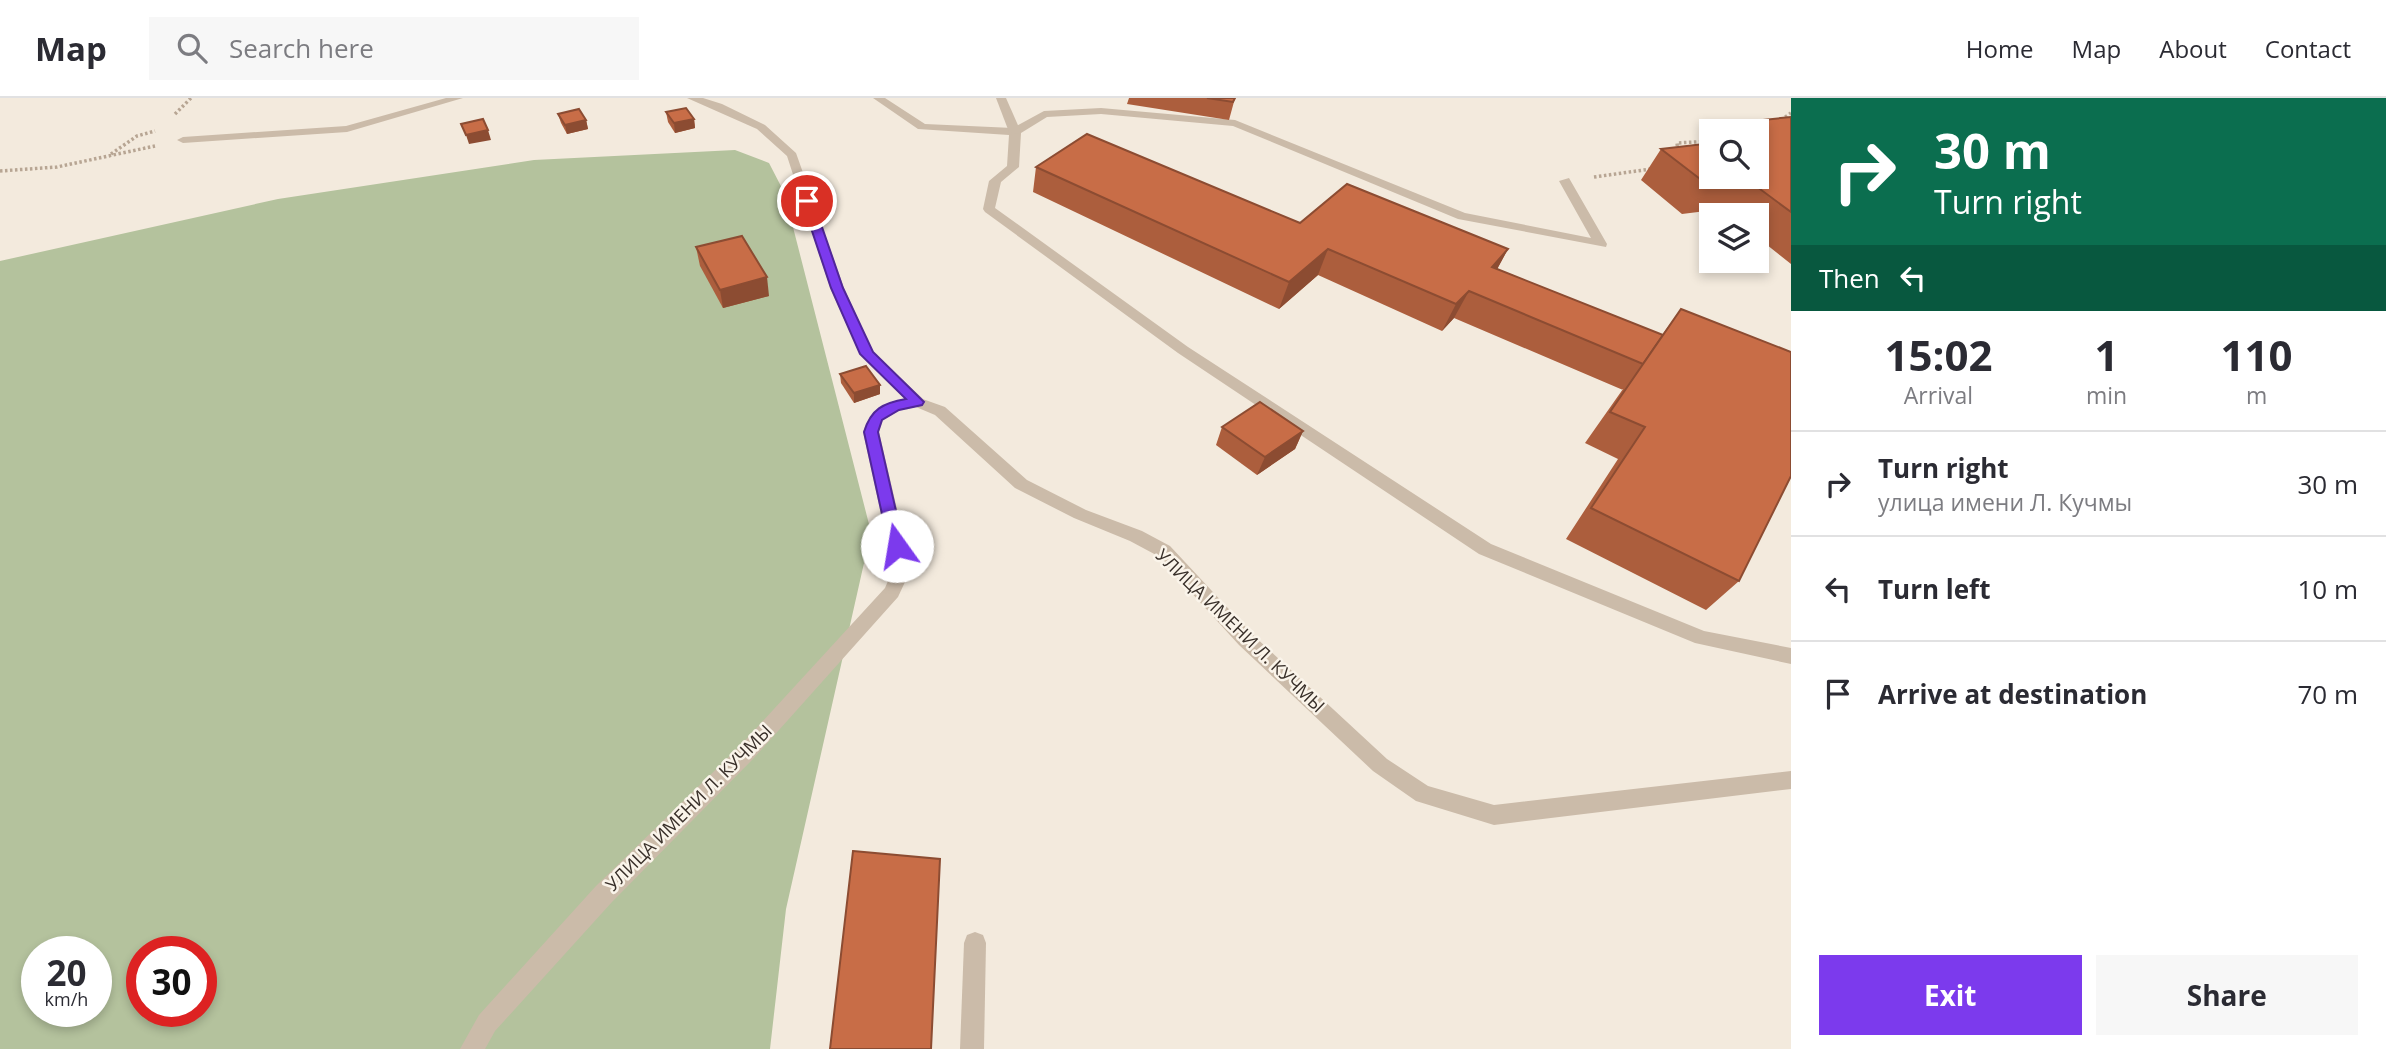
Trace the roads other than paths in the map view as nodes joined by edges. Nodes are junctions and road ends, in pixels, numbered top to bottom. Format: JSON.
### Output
{"nodes":[{"id":1,"x":458,"y":98,"type":"edge"},
{"id":2,"x":692,"y":98,"type":"edge"},
{"id":3,"x":878,"y":98,"type":"edge"},
{"id":4,"x":1001,"y":98,"type":"edge"},
{"id":5,"x":1015,"y":132,"type":"junction"},
{"id":6,"x":183,"y":140,"type":"road end"},
{"id":7,"x":1565,"y":181,"type":"road end"},
{"id":8,"x":917,"y":402,"type":"junction"},
{"id":9,"x":1791,"y":656,"type":"edge"},
{"id":10,"x":1791,"y":780,"type":"edge"},
{"id":11,"x":975,"y":943,"type":"dead end"},
{"id":12,"x":472,"y":1049,"type":"edge"},
{"id":13,"x":972,"y":1049,"type":"edge"}],
"edges":[{"from":1,"to":6,"type":"street"},
{"from":2,"to":8,"type":"street"},
{"from":3,"to":5,"type":"street"},
{"from":4,"to":5,"type":"street"},
{"from":5,"to":7,"type":"street"},
{"from":5,"to":9,"type":"street"},
{"from":8,"to":10,"type":"street","name":"УЛИЦА ИМЕНИ Л. КУЧМЫ"},
{"from":8,"to":12,"type":"street","name":"УЛИЦА ИМЕНИ Л. КУЧМЫ"},
{"from":11,"to":13,"type":"street"}]}
